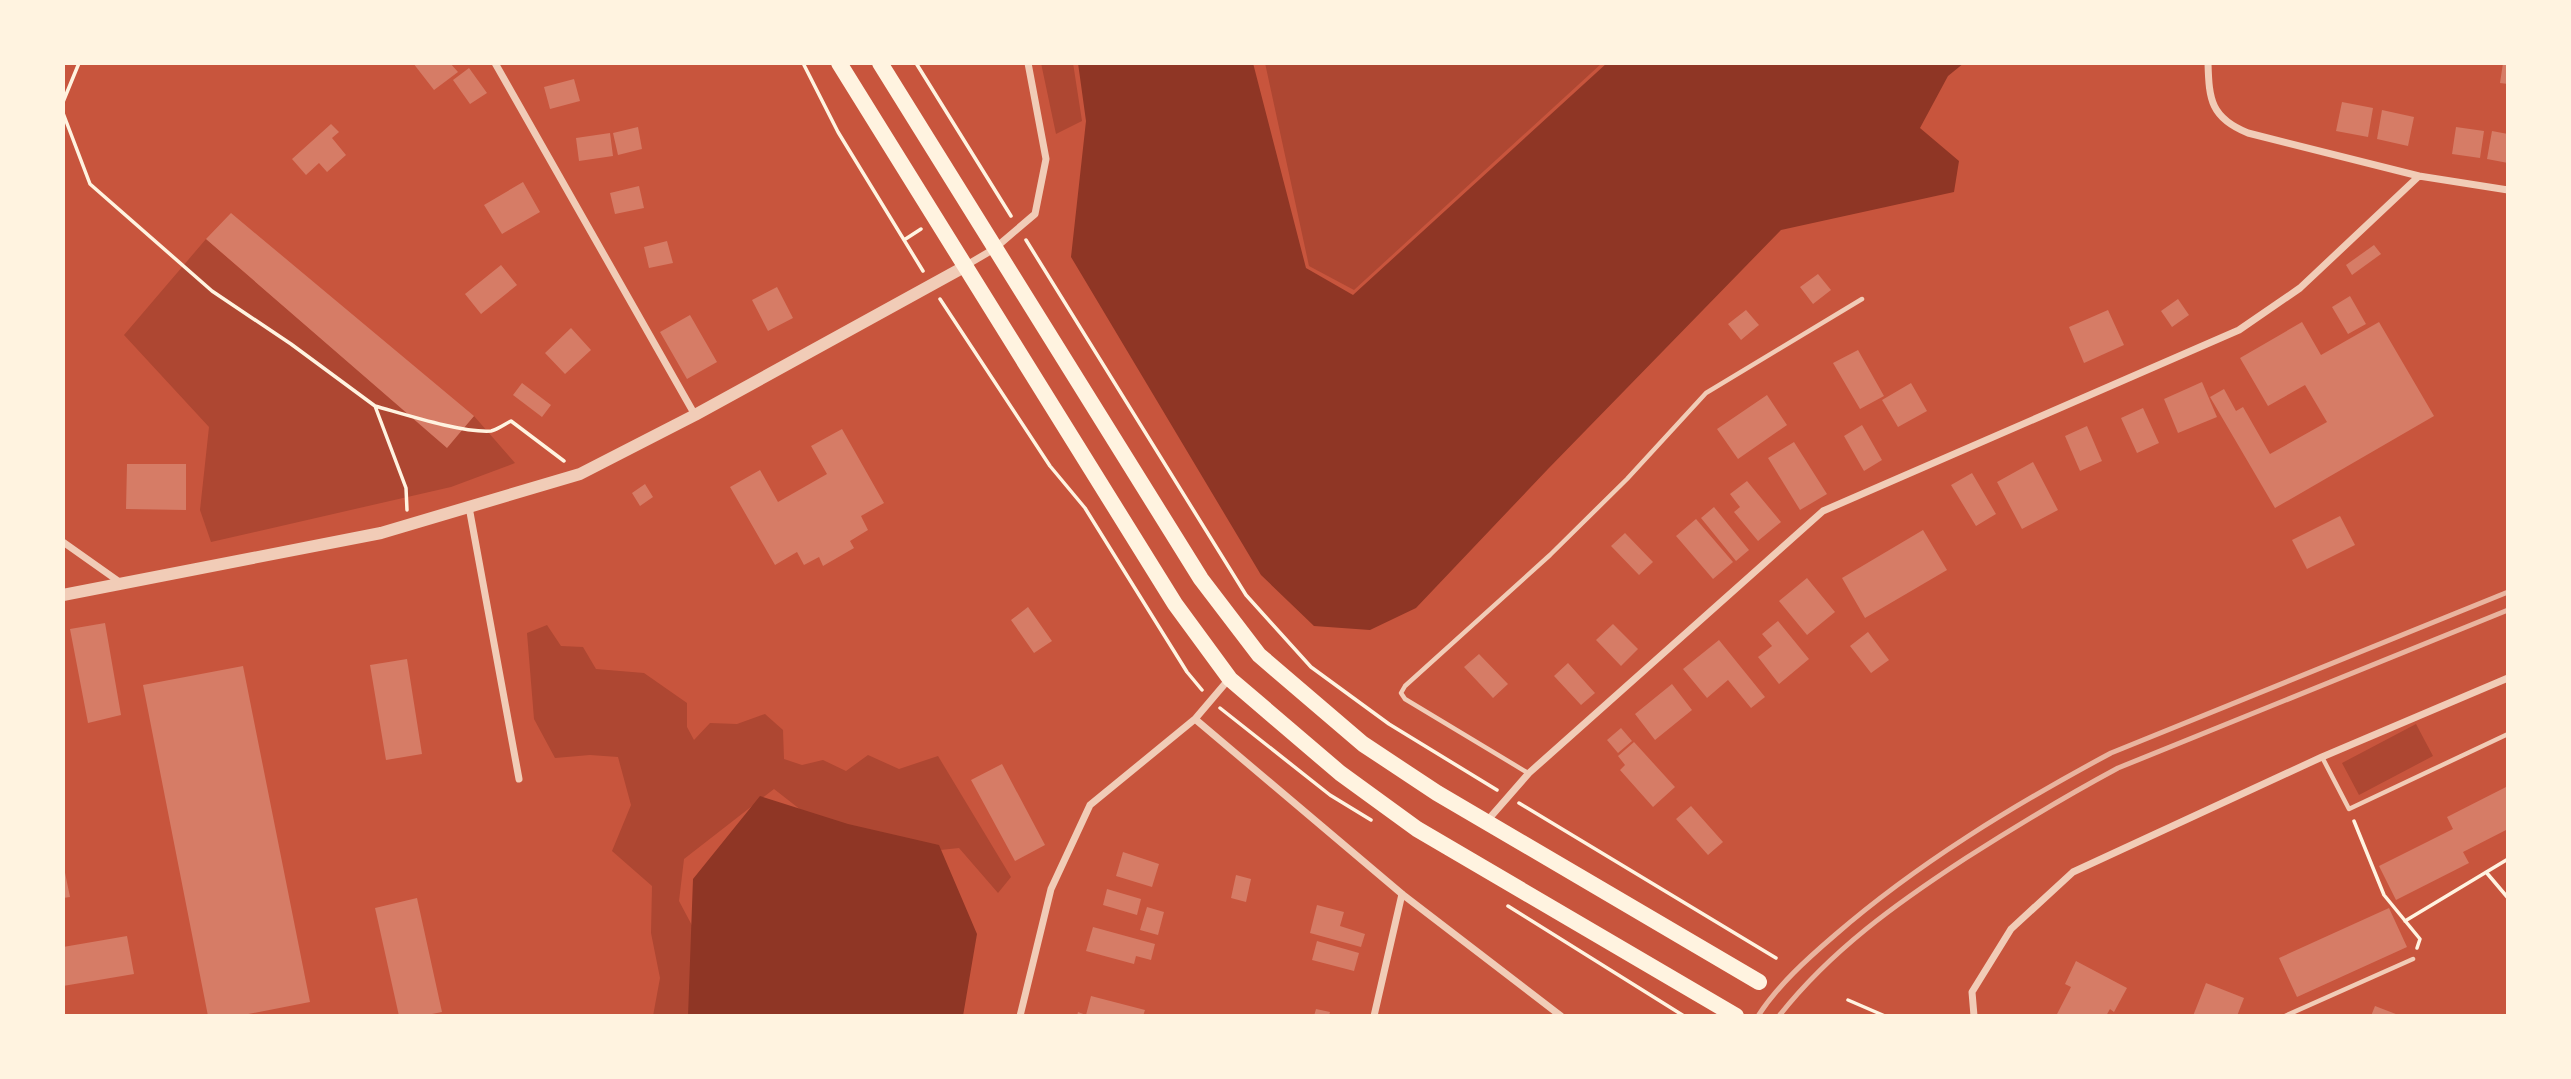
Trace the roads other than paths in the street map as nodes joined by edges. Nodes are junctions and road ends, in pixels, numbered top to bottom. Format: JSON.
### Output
{"nodes":[{"id":1,"x":495,"y":63,"type":"edge"},
{"id":2,"x":839,"y":63,"type":"edge"},
{"id":3,"x":880,"y":63,"type":"edge"},
{"id":4,"x":1028,"y":63,"type":"edge"},
{"id":5,"x":2208,"y":63,"type":"edge"},
{"id":6,"x":2419,"y":176,"type":"junction"},
{"id":7,"x":2508,"y":190,"type":"edge"},
{"id":8,"x":994,"y":249,"type":"junction"},
{"id":9,"x":964,"y":267,"type":"junction"},
{"id":10,"x":1862,"y":299,"type":"dead end"},
{"id":11,"x":695,"y":415,"type":"junction"},
{"id":12,"x":469,"y":507,"type":"junction"},
{"id":13,"x":63,"y":542,"type":"edge"},
{"id":14,"x":121,"y":584,"type":"junction"},
{"id":15,"x":63,"y":595,"type":"edge"},
{"id":16,"x":2508,"y":678,"type":"edge"},
{"id":17,"x":1230,"y":679,"type":"junction"},
{"id":18,"x":1195,"y":719,"type":"junction"},
{"id":19,"x":2508,"y":734,"type":"edge"},
{"id":20,"x":2322,"y":757,"type":"junction"},
{"id":21,"x":1529,"y":774,"type":"junction"},
{"id":22,"x":519,"y":779,"type":"dead end"},
{"id":23,"x":1487,"y":821,"type":"junction"},
{"id":24,"x":1402,"y":894,"type":"junction"},
{"id":25,"x":2413,"y":959,"type":"road end"},
{"id":26,"x":1759,"y":982,"type":"dead end"},
{"id":27,"x":1020,"y":1016,"type":"edge"},
{"id":28,"x":1374,"y":1016,"type":"edge"},
{"id":29,"x":1561,"y":1016,"type":"edge"},
{"id":30,"x":1736,"y":1016,"type":"edge"},
{"id":31,"x":1974,"y":1016,"type":"edge"},
{"id":32,"x":2285,"y":1016,"type":"edge"}],
"edges":[{"from":1,"to":11,"type":"street"},
{"from":2,"to":9,"type":"main road"},
{"from":3,"to":8,"type":"main road"},
{"from":4,"to":8,"type":"street"},
{"from":5,"to":6,"type":"street"},
{"from":6,"to":7,"type":"street"},
{"from":6,"to":21,"type":"street"},
{"from":8,"to":9,"type":"street"},
{"from":8,"to":23,"type":"main road"},
{"from":9,"to":11,"type":"street"},
{"from":9,"to":17,"type":"main road"},
{"from":10,"to":21,"type":"lane"},
{"from":11,"to":12,"type":"street"},
{"from":12,"to":14,"type":"street"},
{"from":12,"to":22,"type":"street"},
{"from":13,"to":14,"type":"street"},
{"from":14,"to":15,"type":"street"},
{"from":16,"to":20,"type":"street"},
{"from":17,"to":18,"type":"street"},
{"from":17,"to":30,"type":"main road"},
{"from":18,"to":24,"type":"street"},
{"from":18,"to":27,"type":"street"},
{"from":19,"to":20,"type":"lane"},
{"from":20,"to":31,"type":"street"},
{"from":21,"to":23,"type":"street"},
{"from":23,"to":26,"type":"main road"},
{"from":24,"to":28,"type":"street"},
{"from":24,"to":29,"type":"street"},
{"from":25,"to":32,"type":"lane"}]}
